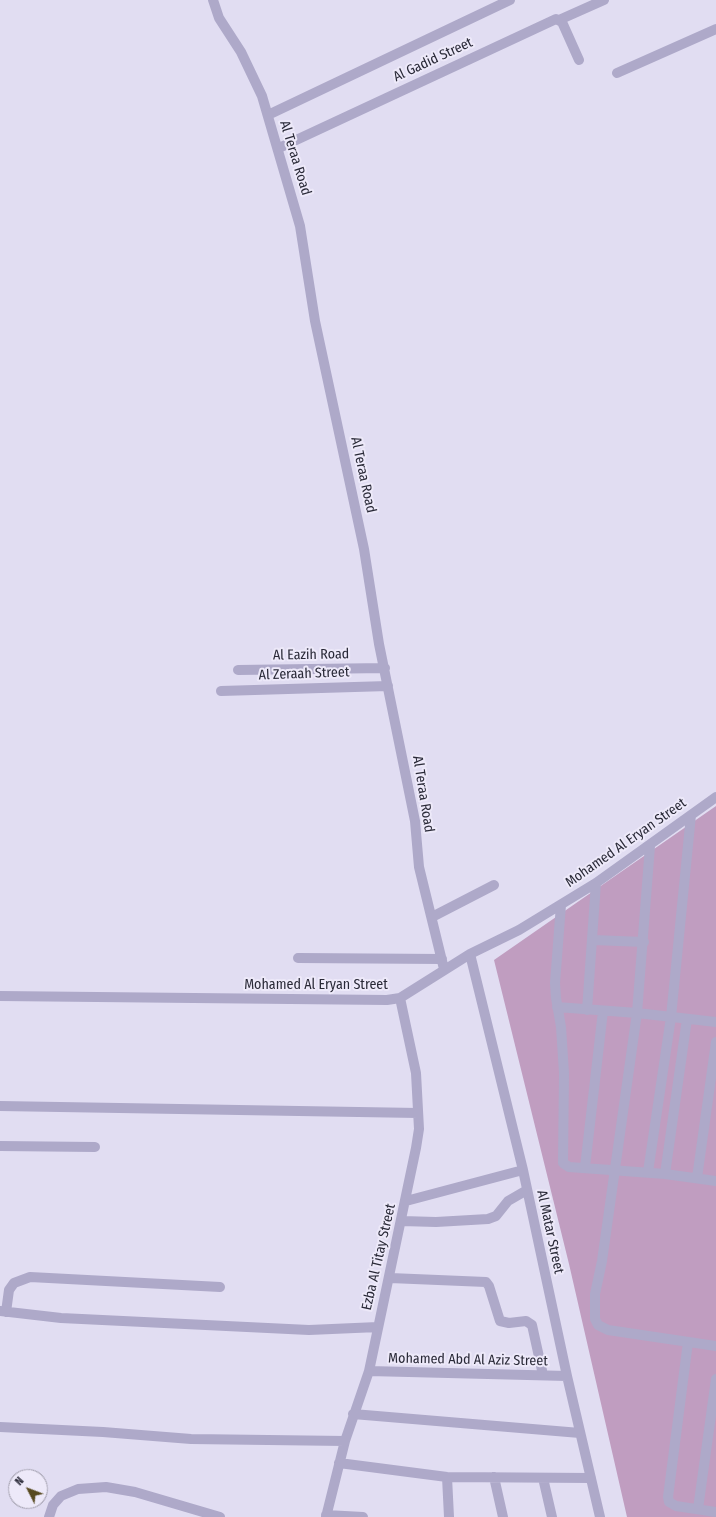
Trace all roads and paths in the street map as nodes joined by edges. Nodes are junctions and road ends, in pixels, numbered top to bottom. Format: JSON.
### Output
{"nodes":[{"id":1,"x":213,"y":0,"type":"edge"},
{"id":2,"x":510,"y":0,"type":"edge"},
{"id":3,"x":604,"y":0,"type":"edge"},
{"id":4,"x":559,"y":20,"type":"junction"},
{"id":5,"x":716,"y":29,"type":"edge"},
{"id":6,"x":579,"y":60,"type":"dead end"},
{"id":7,"x":617,"y":73,"type":"dead end"},
{"id":8,"x":268,"y":114,"type":"junction"},
{"id":9,"x":279,"y":148,"type":"junction"},
{"id":10,"x":384,"y":668,"type":"junction"},
{"id":11,"x":238,"y":670,"type":"dead end"},
{"id":12,"x":388,"y":686,"type":"junction"},
{"id":13,"x":221,"y":691,"type":"dead end"},
{"id":14,"x":716,"y":797,"type":"edge"},
{"id":15,"x":691,"y":815,"type":"junction"},
{"id":16,"x":650,"y":846,"type":"junction"},
{"id":17,"x":596,"y":884,"type":"junction"},
{"id":18,"x":494,"y":885,"type":"dead end"},
{"id":19,"x":562,"y":905,"type":"junction"},
{"id":20,"x":432,"y":917,"type":"junction"},
{"id":21,"x":593,"y":940,"type":"junction"},
{"id":22,"x":644,"y":942,"type":"junction"},
{"id":23,"x":470,"y":954,"type":"junction"},
{"id":24,"x":298,"y":958,"type":"dead end"},
{"id":25,"x":443,"y":964,"type":"junction"},
{"id":26,"x":0,"y":996,"type":"edge"},
{"id":27,"x":400,"y":998,"type":"junction"},
{"id":28,"x":557,"y":1007,"type":"junction"},
{"id":29,"x":587,"y":1010,"type":"junction"},
{"id":30,"x":603,"y":1011,"type":"junction"},
{"id":31,"x":637,"y":1013,"type":"junction"},
{"id":32,"x":671,"y":1017,"type":"junction"},
{"id":33,"x":687,"y":1019,"type":"junction"},
{"id":34,"x":716,"y":1022,"type":"edge"},
{"id":35,"x":716,"y":1042,"type":"edge"},
{"id":36,"x":0,"y":1106,"type":"edge"},
{"id":37,"x":418,"y":1113,"type":"junction"},
{"id":38,"x":0,"y":1146,"type":"edge"},
{"id":39,"x":95,"y":1147,"type":"dead end"},
{"id":40,"x":585,"y":1167,"type":"junction"},
{"id":41,"x":615,"y":1169,"type":"junction"},
{"id":42,"x":523,"y":1170,"type":"junction"},
{"id":43,"x":648,"y":1172,"type":"junction"},
{"id":44,"x":665,"y":1174,"type":"junction"},
{"id":45,"x":697,"y":1178,"type":"junction"},
{"id":46,"x":716,"y":1181,"type":"edge"},
{"id":47,"x":527,"y":1190,"type":"junction"},
{"id":48,"x":406,"y":1201,"type":"junction"},
{"id":49,"x":402,"y":1221,"type":"junction"},
{"id":50,"x":390,"y":1278,"type":"junction"},
{"id":51,"x":220,"y":1287,"type":"dead end"},
{"id":52,"x":3,"y":1312,"type":"edge"},
{"id":53,"x":378,"y":1327,"type":"junction"},
{"id":54,"x":688,"y":1342,"type":"junction"},
{"id":55,"x":716,"y":1346,"type":"edge"},
{"id":56,"x":369,"y":1371,"type":"junction"},
{"id":57,"x":543,"y":1375,"type":"junction"},
{"id":58,"x":567,"y":1376,"type":"junction"},
{"id":59,"x":716,"y":1379,"type":"edge"},
{"id":60,"x":353,"y":1414,"type":"junction"},
{"id":61,"x":0,"y":1427,"type":"edge"},
{"id":62,"x":580,"y":1432,"type":"junction"},
{"id":63,"x":345,"y":1441,"type":"junction"},
{"id":64,"x":339,"y":1463,"type":"junction"},
{"id":65,"x":447,"y":1477,"type":"junction"},
{"id":66,"x":494,"y":1477,"type":"junction"},
{"id":67,"x":543,"y":1478,"type":"junction"},
{"id":68,"x":591,"y":1478,"type":"junction"},
{"id":69,"x":698,"y":1509,"type":"junction"},
{"id":70,"x":716,"y":1512,"type":"edge"},
{"id":71,"x":326,"y":1516,"type":"edge"},
{"id":72,"x":49,"y":1517,"type":"edge"},
{"id":73,"x":220,"y":1517,"type":"edge"},
{"id":74,"x":362,"y":1517,"type":"edge"},
{"id":75,"x":449,"y":1517,"type":"edge"},
{"id":76,"x":503,"y":1517,"type":"edge"},
{"id":77,"x":552,"y":1517,"type":"edge"},
{"id":78,"x":600,"y":1517,"type":"edge"}],
"edges":[{"from":1,"to":8,"type":"street","name":"Al Teraa Road"},
{"from":2,"to":8,"type":"street"},
{"from":3,"to":4,"type":"street"},
{"from":4,"to":6,"type":"street"},
{"from":4,"to":9,"type":"street","name":"Al Gadid Street"},
{"from":5,"to":7,"type":"street"},
{"from":8,"to":9,"type":"street","name":"Al Teraa Road"},
{"from":9,"to":10,"type":"street","name":"Al Teraa Road"},
{"from":10,"to":11,"type":"street","name":"Al Eazih Road"},
{"from":10,"to":12,"type":"street","name":"Al Teraa Road"},
{"from":12,"to":13,"type":"street","name":"Al Zeraah Street"},
{"from":12,"to":20,"type":"street","name":"Al Teraa Road"},
{"from":14,"to":15,"type":"street","name":"Mohamed Al Eryan Street"},
{"from":15,"to":16,"type":"street","name":"Mohamed Al Eryan Street"},
{"from":15,"to":32,"type":"street"},
{"from":16,"to":17,"type":"street","name":"Mohamed Al Eryan Street"},
{"from":16,"to":22,"type":"street"},
{"from":17,"to":19,"type":"street","name":"Mohamed Al Eryan Street"},
{"from":17,"to":21,"type":"street"},
{"from":18,"to":20,"type":"street"},
{"from":19,"to":23,"type":"street","name":"Mohamed Al Eryan Street"},
{"from":19,"to":28,"type":"street"},
{"from":20,"to":25,"type":"street","name":"Al Teraa Road"},
{"from":21,"to":22,"type":"street"},
{"from":21,"to":29,"type":"street"},
{"from":22,"to":31,"type":"street"},
{"from":23,"to":25,"type":"street","name":"Mohamed Al Eryan Street"},
{"from":23,"to":42,"type":"street","name":"Al Matar Street"},
{"from":24,"to":25,"type":"street"},
{"from":25,"to":27,"type":"street","name":"Mohamed Al Eryan Street"},
{"from":26,"to":27,"type":"street","name":"Mohamed Al Eryan Street"},
{"from":27,"to":37,"type":"street","name":"Ezba Al Titay Street"},
{"from":28,"to":29,"type":"street"},
{"from":28,"to":40,"type":"street"},
{"from":29,"to":30,"type":"street"},
{"from":30,"to":31,"type":"street"},
{"from":30,"to":40,"type":"street"},
{"from":31,"to":32,"type":"street"},
{"from":31,"to":41,"type":"street"},
{"from":32,"to":33,"type":"street"},
{"from":32,"to":43,"type":"street"},
{"from":33,"to":34,"type":"street"},
{"from":33,"to":44,"type":"street"},
{"from":35,"to":45,"type":"street"},
{"from":36,"to":37,"type":"street"},
{"from":37,"to":48,"type":"street","name":"Ezba Al Titay Street"},
{"from":38,"to":39,"type":"street"},
{"from":40,"to":41,"type":"street"},
{"from":41,"to":43,"type":"street"},
{"from":41,"to":54,"type":"street"},
{"from":42,"to":47,"type":"street","name":"Al Matar Street"},
{"from":42,"to":48,"type":"street"},
{"from":43,"to":44,"type":"street"},
{"from":44,"to":45,"type":"street"},
{"from":45,"to":46,"type":"street"},
{"from":47,"to":49,"type":"street"},
{"from":47,"to":58,"type":"street","name":"Al Matar Street"},
{"from":48,"to":49,"type":"street","name":"Ezba Al Titay Street"},
{"from":49,"to":50,"type":"street","name":"Ezba Al Titay Street"},
{"from":50,"to":53,"type":"street","name":"Ezba Al Titay Street"},
{"from":50,"to":57,"type":"street"},
{"from":51,"to":52,"type":"street"},
{"from":52,"to":53,"type":"street"},
{"from":53,"to":56,"type":"street","name":"Ezba Al Titay Street"},
{"from":54,"to":55,"type":"street"},
{"from":54,"to":69,"type":"street"},
{"from":56,"to":57,"type":"street","name":"Mohamed Abd Al Aziz Street"},
{"from":56,"to":60,"type":"street","name":"Ezba Al Titay Street"},
{"from":57,"to":58,"type":"street","name":"Mohamed Abd Al Aziz Street"},
{"from":58,"to":62,"type":"street","name":"Al Matar Street"},
{"from":59,"to":69,"type":"street"},
{"from":60,"to":62,"type":"street"},
{"from":60,"to":63,"type":"street","name":"Ezba Al Titay Street"},
{"from":61,"to":63,"type":"street"},
{"from":62,"to":68,"type":"street","name":"Al Matar Street"},
{"from":63,"to":64,"type":"street","name":"Ezba Al Titay Street"},
{"from":64,"to":65,"type":"street"},
{"from":64,"to":71,"type":"street","name":"Ezba Al Titay Street"},
{"from":65,"to":66,"type":"street"},
{"from":65,"to":75,"type":"street"},
{"from":66,"to":67,"type":"street"},
{"from":66,"to":76,"type":"street"},
{"from":67,"to":68,"type":"street"},
{"from":67,"to":77,"type":"street"},
{"from":68,"to":78,"type":"street","name":"Al Matar Street"},
{"from":69,"to":70,"type":"street"},
{"from":71,"to":74,"type":"street"},
{"from":72,"to":73,"type":"street"}]}
